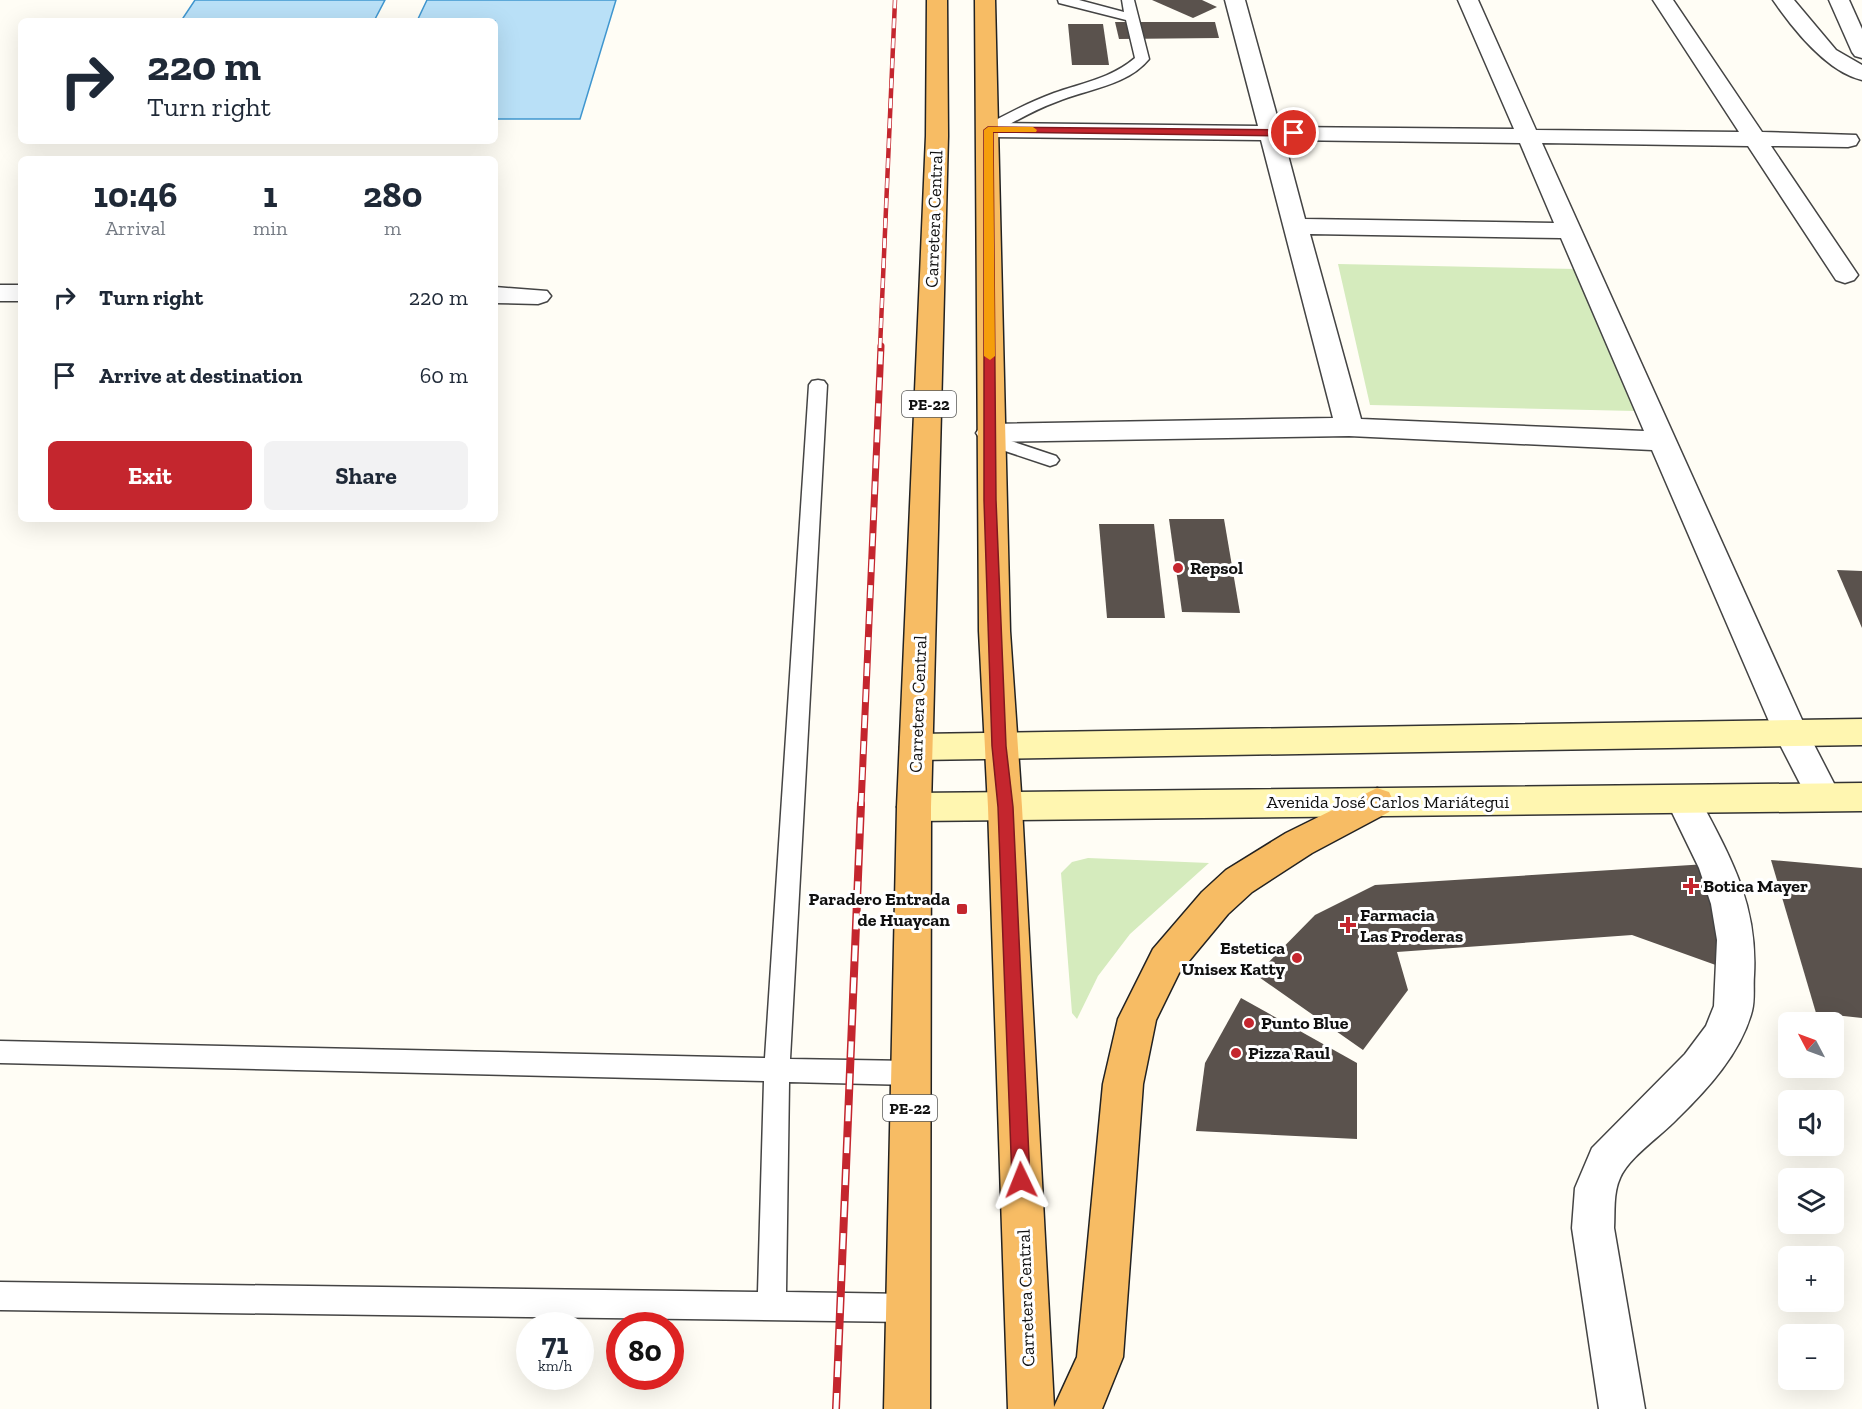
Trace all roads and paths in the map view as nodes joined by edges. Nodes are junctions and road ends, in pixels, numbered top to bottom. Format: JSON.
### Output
{"nodes":[{"id":1,"x":937,"y":0,"type":"edge"},
{"id":2,"x":985,"y":0,"type":"edge"},
{"id":3,"x":1064,"y":0,"type":"edge"},
{"id":4,"x":1128,"y":0,"type":"edge"},
{"id":5,"x":1235,"y":0,"type":"edge"},
{"id":6,"x":1468,"y":0,"type":"edge"},
{"id":7,"x":1664,"y":0,"type":"edge"},
{"id":8,"x":1783,"y":0,"type":"edge"},
{"id":9,"x":1839,"y":0,"type":"edge"},
{"id":10,"x":1133,"y":18,"type":"junction"},
{"id":11,"x":1862,"y":52,"type":"edge"},
{"id":12,"x":1862,"y":74,"type":"edge"},
{"id":13,"x":988,"y":130,"type":"junction"},
{"id":14,"x":1270,"y":133,"type":"junction"},
{"id":15,"x":1528,"y":136,"type":"junction"},
{"id":16,"x":1755,"y":139,"type":"junction"},
{"id":17,"x":1848,"y":140,"type":"dead end"},
{"id":18,"x":1295,"y":226,"type":"junction"},
{"id":19,"x":1570,"y":231,"type":"junction"},
{"id":20,"x":1845,"y":275,"type":"dead end"},
{"id":21,"x":0,"y":293,"type":"edge"},
{"id":22,"x":18,"y":293,"type":"edge"},
{"id":23,"x":498,"y":296,"type":"edge"},
{"id":24,"x":538,"y":296,"type":"dead end"},
{"id":25,"x":818,"y":386,"type":"dead end"},
{"id":26,"x":1349,"y":427,"type":"junction"},
{"id":27,"x":990,"y":436,"type":"junction"},
{"id":28,"x":1662,"y":441,"type":"junction"},
{"id":29,"x":1050,"y":460,"type":"dead end"},
{"id":30,"x":1791,"y":732,"type":"junction"},
{"id":31,"x":1862,"y":732,"type":"edge"},
{"id":32,"x":999,"y":746,"type":"junction"},
{"id":33,"x":917,"y":747,"type":"junction"},
{"id":34,"x":1862,"y":796,"type":"edge"},
{"id":35,"x":1824,"y":797,"type":"junction"},
{"id":36,"x":1683,"y":800,"type":"junction"},
{"id":37,"x":1377,"y":802,"type":"junction"},
{"id":38,"x":914,"y":807,"type":"junction"},
{"id":39,"x":1005,"y":807,"type":"junction"},
{"id":40,"x":0,"y":1052,"type":"edge"},
{"id":41,"x":777,"y":1070,"type":"junction"},
{"id":42,"x":911,"y":1073,"type":"junction"},
{"id":43,"x":0,"y":1296,"type":"edge"},
{"id":44,"x":772,"y":1307,"type":"junction"},
{"id":45,"x":908,"y":1308,"type":"junction"},
{"id":46,"x":907,"y":1409,"type":"edge"},
{"id":47,"x":1031,"y":1409,"type":"edge"},
{"id":48,"x":1076,"y":1409,"type":"edge"},
{"id":49,"x":1622,"y":1409,"type":"edge"}],
"edges":[{"from":1,"to":33,"type":"highway","name":"Carretera Central","number":"PE-22"},
{"from":2,"to":13,"type":"highway","name":"Carretera Central"},
{"from":3,"to":10,"type":"lane"},
{"from":4,"to":10,"type":"lane"},
{"from":5,"to":14,"type":"street"},
{"from":6,"to":15,"type":"street"},
{"from":7,"to":16,"type":"street"},
{"from":8,"to":12,"type":"street"},
{"from":9,"to":11,"type":"street"},
{"from":10,"to":13,"type":"lane"},
{"from":13,"to":14,"type":"street"},
{"from":13,"to":27,"type":"highway","name":"Carretera Central"},
{"from":14,"to":15,"type":"street"},
{"from":14,"to":18,"type":"street"},
{"from":15,"to":16,"type":"street"},
{"from":15,"to":19,"type":"street"},
{"from":16,"to":17,"type":"street"},
{"from":16,"to":20,"type":"street"},
{"from":18,"to":19,"type":"street"},
{"from":18,"to":26,"type":"street"},
{"from":19,"to":28,"type":"street"},
{"from":21,"to":22,"type":"street"},
{"from":23,"to":24,"type":"street"},
{"from":25,"to":41,"type":"lane"},
{"from":26,"to":27,"type":"street"},
{"from":26,"to":28,"type":"street"},
{"from":27,"to":29,"type":"lane"},
{"from":27,"to":32,"type":"highway","name":"Carretera Central"},
{"from":28,"to":30,"type":"street"},
{"from":30,"to":31,"type":"main road"},
{"from":30,"to":32,"type":"main road"},
{"from":30,"to":35,"type":"street"},
{"from":32,"to":33,"type":"main road"},
{"from":32,"to":39,"type":"highway","name":"Carretera Central"},
{"from":33,"to":38,"type":"highway","name":"Carretera Central","number":"PE-22"},
{"from":34,"to":35,"type":"main road","name":"Avenida José Carlos Mariátegui"},
{"from":35,"to":36,"type":"main road","name":"Avenida José Carlos Mariátegui"},
{"from":36,"to":37,"type":"main road","name":"Avenida José Carlos Mariátegui"},
{"from":36,"to":49,"type":"street"},
{"from":37,"to":39,"type":"main road","name":"Avenida José Carlos Mariátegui"},
{"from":37,"to":48,"type":"highway"},
{"from":38,"to":39,"type":"main road","name":"Avenida José Carlos Mariátegui"},
{"from":38,"to":42,"type":"highway","name":"Carretera Central","number":"PE-22"},
{"from":39,"to":47,"type":"highway","name":"Carretera Central"},
{"from":40,"to":41,"type":"lane"},
{"from":41,"to":42,"type":"lane"},
{"from":41,"to":44,"type":"lane"},
{"from":42,"to":45,"type":"highway","name":"Carretera Central","number":"PE-22"},
{"from":43,"to":44,"type":"lane"},
{"from":44,"to":45,"type":"lane"},
{"from":45,"to":46,"type":"highway","name":"Carretera Central","number":"PE-22"}]}
